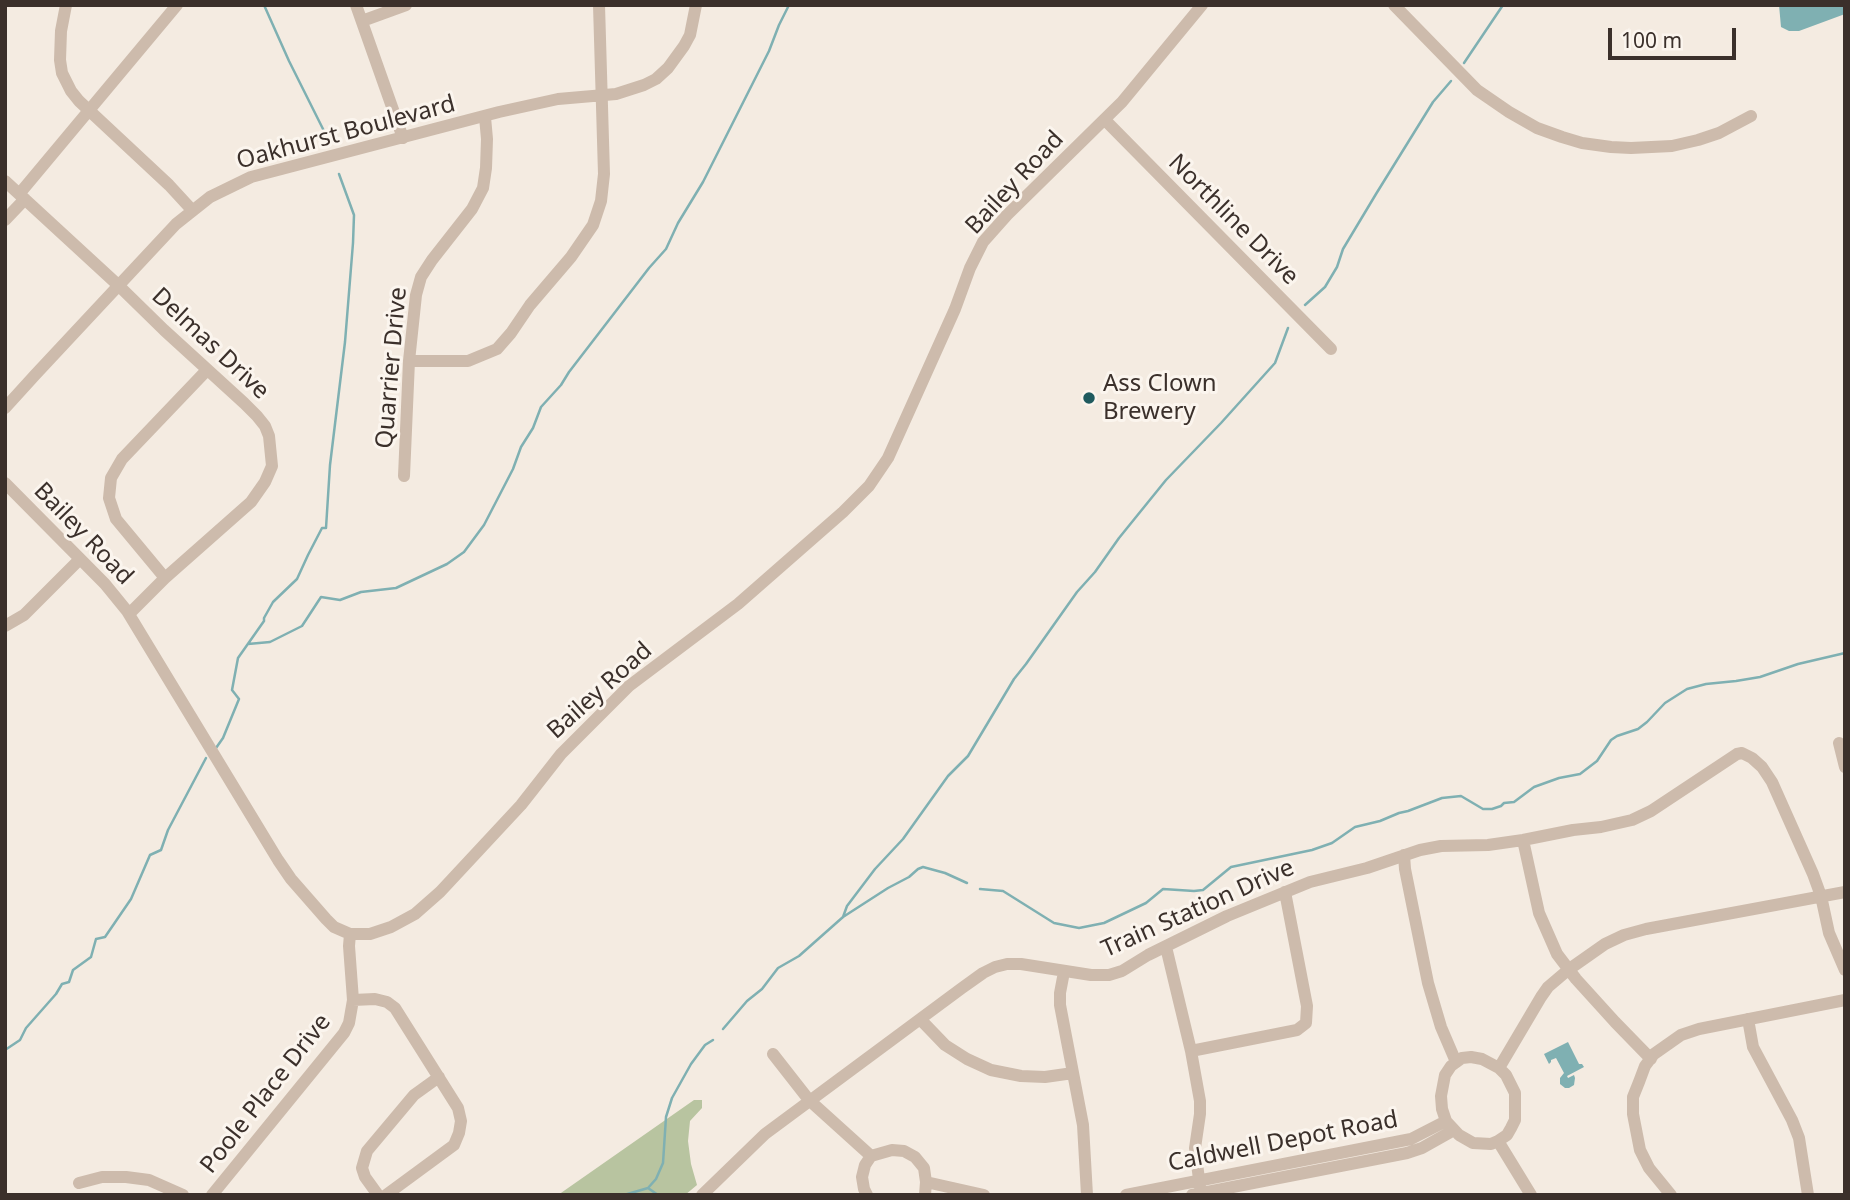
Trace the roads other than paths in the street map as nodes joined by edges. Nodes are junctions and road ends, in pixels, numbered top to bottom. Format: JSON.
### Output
{"nodes":[{"id":1,"x":66,"y":5,"type":"edge"},
{"id":2,"x":177,"y":5,"type":"edge"},
{"id":3,"x":356,"y":5,"type":"edge"},
{"id":4,"x":405,"y":5,"type":"edge"},
{"id":5,"x":599,"y":5,"type":"edge"},
{"id":6,"x":696,"y":5,"type":"edge"},
{"id":7,"x":1202,"y":5,"type":"edge"},
{"id":8,"x":1394,"y":5,"type":"edge"},
{"id":9,"x":362,"y":21,"type":"junction"},
{"id":10,"x":601,"y":96,"type":"junction"},
{"id":11,"x":90,"y":110,"type":"junction"},
{"id":12,"x":1751,"y":116,"type":"dead end"},
{"id":13,"x":485,"y":117,"type":"junction"},
{"id":14,"x":1105,"y":120,"type":"junction"},
{"id":15,"x":403,"y":138,"type":"junction"},
{"id":16,"x":5,"y":181,"type":"edge"},
{"id":17,"x":23,"y":196,"type":"junction"},
{"id":18,"x":192,"y":211,"type":"junction"},
{"id":19,"x":5,"y":220,"type":"edge"},
{"id":20,"x":118,"y":285,"type":"junction"},
{"id":21,"x":1331,"y":349,"type":"dead end"},
{"id":22,"x":409,"y":361,"type":"junction"},
{"id":23,"x":207,"y":370,"type":"junction"},
{"id":24,"x":5,"y":408,"type":"edge"},
{"id":25,"x":404,"y":476,"type":"dead end"},
{"id":26,"x":5,"y":483,"type":"edge"},
{"id":27,"x":80,"y":559,"type":"junction"},
{"id":28,"x":165,"y":578,"type":"junction"},
{"id":29,"x":129,"y":614,"type":"junction"},
{"id":30,"x":5,"y":626,"type":"edge"},
{"id":31,"x":1839,"y":743,"type":"dead end"},
{"id":32,"x":1845,"y":767,"type":"edge"},
{"id":33,"x":1523,"y":840,"type":"junction"},
{"id":34,"x":1404,"y":856,"type":"junction"},
{"id":35,"x":1285,"y":892,"type":"junction"},
{"id":36,"x":1845,"y":892,"type":"edge"},
{"id":37,"x":1821,"y":897,"type":"junction"},
{"id":38,"x":350,"y":934,"type":"junction"},
{"id":39,"x":1166,"y":947,"type":"junction"},
{"id":40,"x":1568,"y":970,"type":"junction"},
{"id":41,"x":1845,"y":970,"type":"edge"},
{"id":42,"x":1064,"y":972,"type":"junction"},
{"id":43,"x":353,"y":1000,"type":"junction"},
{"id":44,"x":1845,"y":1000,"type":"edge"},
{"id":45,"x":920,"y":1019,"type":"junction"},
{"id":46,"x":1748,"y":1019,"type":"junction"},
{"id":47,"x":1191,"y":1051,"type":"junction"},
{"id":48,"x":773,"y":1054,"type":"dead end"},
{"id":49,"x":1651,"y":1059,"type":"junction"},
{"id":50,"x":1457,"y":1062,"type":"junction"},
{"id":51,"x":1499,"y":1068,"type":"junction"},
{"id":52,"x":1073,"y":1073,"type":"junction"},
{"id":53,"x":439,"y":1077,"type":"junction"},
{"id":54,"x":809,"y":1100,"type":"junction"},
{"id":55,"x":1450,"y":1125,"type":"junction"},
{"id":56,"x":1498,"y":1141,"type":"junction"},
{"id":57,"x":871,"y":1156,"type":"junction"},
{"id":58,"x":79,"y":1183,"type":"dead end"},
{"id":59,"x":928,"y":1191,"type":"edge"},
{"id":60,"x":1198,"y":1191,"type":"edge"},
{"id":61,"x":183,"y":1195,"type":"edge"},
{"id":62,"x":212,"y":1195,"type":"edge"},
{"id":63,"x":378,"y":1195,"type":"edge"},
{"id":64,"x":386,"y":1195,"type":"edge"},
{"id":65,"x":702,"y":1195,"type":"edge"},
{"id":66,"x":867,"y":1195,"type":"edge"},
{"id":67,"x":984,"y":1195,"type":"edge"},
{"id":68,"x":1087,"y":1195,"type":"edge"},
{"id":69,"x":1126,"y":1195,"type":"edge"},
{"id":70,"x":1531,"y":1195,"type":"edge"},
{"id":71,"x":1671,"y":1195,"type":"edge"},
{"id":72,"x":1808,"y":1195,"type":"edge"}],
"edges":[{"from":1,"to":11,"type":"street"},
{"from":2,"to":11,"type":"street"},
{"from":3,"to":9,"type":"street"},
{"from":4,"to":9,"type":"street"},
{"from":5,"to":10,"type":"street"},
{"from":6,"to":10,"type":"street","name":"Oakhurst Boulevard"},
{"from":7,"to":14,"type":"street","name":"Bailey Road"},
{"from":8,"to":12,"type":"street"},
{"from":9,"to":15,"type":"street"},
{"from":10,"to":13,"type":"street","name":"Oakhurst Boulevard"},
{"from":10,"to":22,"type":"street"},
{"from":11,"to":17,"type":"street"},
{"from":11,"to":18,"type":"street"},
{"from":13,"to":15,"type":"street","name":"Oakhurst Boulevard"},
{"from":13,"to":22,"type":"street","name":"Quarrier Drive"},
{"from":14,"to":21,"type":"street","name":"Northline Drive"},
{"from":14,"to":38,"type":"street","name":"Bailey Road"},
{"from":15,"to":18,"type":"street","name":"Oakhurst Boulevard"},
{"from":16,"to":17,"type":"street","name":"Delmas Drive"},
{"from":17,"to":19,"type":"street"},
{"from":17,"to":20,"type":"street","name":"Delmas Drive"},
{"from":18,"to":20,"type":"street","name":"Oakhurst Boulevard"},
{"from":20,"to":23,"type":"street","name":"Delmas Drive"},
{"from":20,"to":24,"type":"street","name":"Oakhurst Boulevard"},
{"from":22,"to":25,"type":"street","name":"Quarrier Drive"},
{"from":23,"to":28,"type":"street"},
{"from":23,"to":28,"type":"street","name":"Delmas Drive"},
{"from":26,"to":27,"type":"street","name":"Bailey Road"},
{"from":27,"to":29,"type":"street","name":"Bailey Road"},
{"from":27,"to":30,"type":"street"},
{"from":28,"to":29,"type":"street","name":"Delmas Drive"},
{"from":29,"to":38,"type":"street","name":"Bailey Road"},
{"from":31,"to":32,"type":"street"},
{"from":33,"to":34,"type":"street","name":"Train Station Drive"},
{"from":33,"to":37,"type":"street","name":"Train Station Drive"},
{"from":33,"to":40,"type":"street"},
{"from":34,"to":35,"type":"street","name":"Train Station Drive"},
{"from":34,"to":50,"type":"street"},
{"from":35,"to":39,"type":"street","name":"Train Station Drive"},
{"from":35,"to":47,"type":"street"},
{"from":36,"to":37,"type":"street"},
{"from":37,"to":40,"type":"street"},
{"from":37,"to":41,"type":"street"},
{"from":38,"to":43,"type":"street","name":"Poole Place Drive"},
{"from":39,"to":42,"type":"street","name":"Train Station Drive"},
{"from":39,"to":47,"type":"street"},
{"from":40,"to":49,"type":"street"},
{"from":40,"to":51,"type":"street"},
{"from":42,"to":45,"type":"street","name":"Train Station Drive"},
{"from":42,"to":52,"type":"street"},
{"from":43,"to":53,"type":"street"},
{"from":43,"to":62,"type":"street","name":"Poole Place Drive"},
{"from":44,"to":46,"type":"street"},
{"from":45,"to":52,"type":"street"},
{"from":45,"to":54,"type":"street","name":"Train Station Drive"},
{"from":46,"to":49,"type":"street"},
{"from":46,"to":72,"type":"street"},
{"from":47,"to":60,"type":"street"},
{"from":48,"to":54,"type":"street"},
{"from":49,"to":71,"type":"street"},
{"from":50,"to":51,"type":"street"},
{"from":50,"to":55,"type":"street"},
{"from":51,"to":56,"type":"street"},
{"from":52,"to":68,"type":"street"},
{"from":53,"to":63,"type":"street"},
{"from":53,"to":64,"type":"street"},
{"from":54,"to":57,"type":"street"},
{"from":54,"to":65,"type":"street","name":"Train Station Drive"},
{"from":55,"to":56,"type":"street"},
{"from":55,"to":60,"type":"street","name":"Caldwell Depot Road"},
{"from":56,"to":70,"type":"street"},
{"from":57,"to":59,"type":"street"},
{"from":57,"to":66,"type":"street"},
{"from":58,"to":61,"type":"street"},
{"from":59,"to":67,"type":"street"},
{"from":60,"to":69,"type":"street","name":"Caldwell Depot Road"}]}
